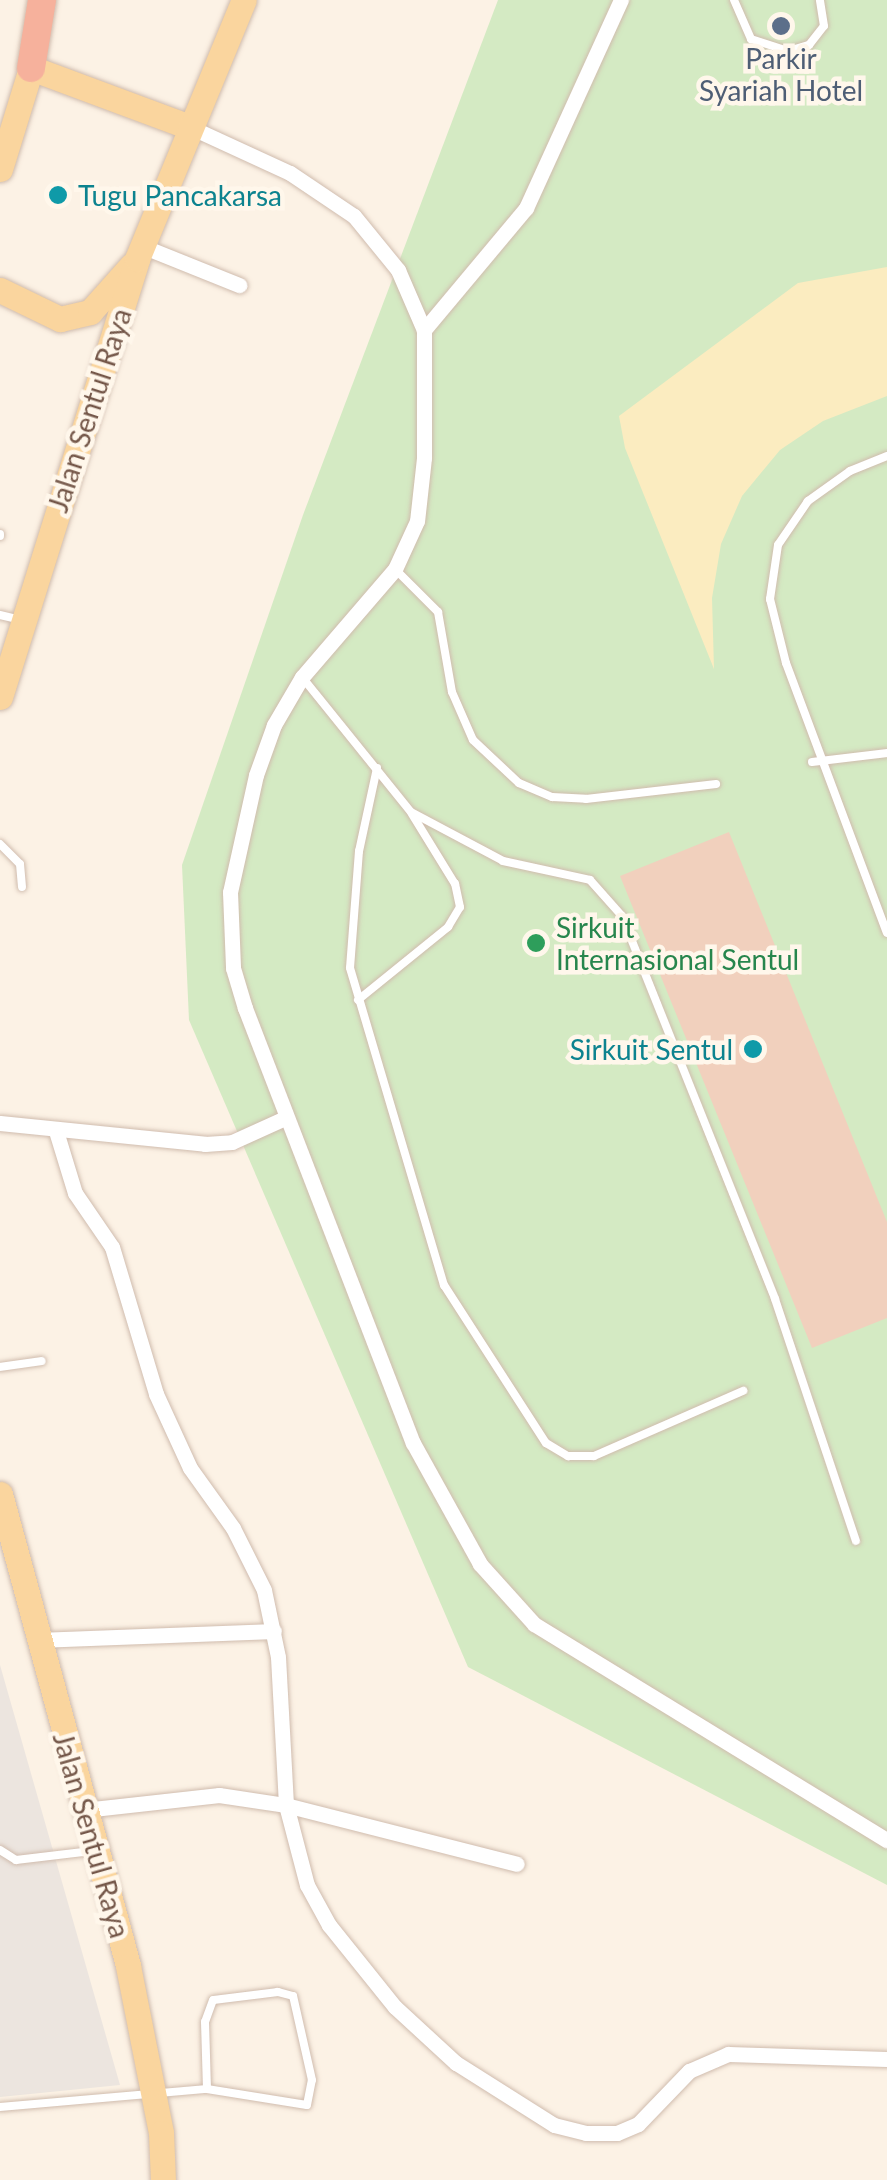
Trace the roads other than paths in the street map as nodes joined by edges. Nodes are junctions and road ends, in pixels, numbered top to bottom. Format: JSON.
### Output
{"nodes":[{"id":1,"x":42,"y":0,"type":"edge"},
{"id":2,"x":244,"y":0,"type":"edge"},
{"id":3,"x":621,"y":0,"type":"edge"},
{"id":4,"x":734,"y":0,"type":"edge"},
{"id":5,"x":820,"y":0,"type":"edge"},
{"id":6,"x":31,"y":68,"type":"junction"},
{"id":7,"x":190,"y":127,"type":"junction"},
{"id":8,"x":0,"y":166,"type":"edge"},
{"id":9,"x":140,"y":253,"type":"junction"},
{"id":10,"x":239,"y":284,"type":"dead end"},
{"id":11,"x":0,"y":290,"type":"edge"},
{"id":12,"x":424,"y":330,"type":"junction"},
{"id":13,"x":887,"y":456,"type":"edge"},
{"id":14,"x":394,"y":569,"type":"junction"},
{"id":15,"x":11,"y":617,"type":"edge"},
{"id":16,"x":302,"y":678,"type":"junction"},
{"id":17,"x":0,"y":698,"type":"edge"},
{"id":18,"x":887,"y":753,"type":"edge"},
{"id":19,"x":824,"y":760,"type":"junction"},
{"id":20,"x":812,"y":762,"type":"dead end"},
{"id":21,"x":377,"y":768,"type":"junction"},
{"id":22,"x":716,"y":784,"type":"dead end"},
{"id":23,"x":411,"y":812,"type":"junction"},
{"id":24,"x":0,"y":844,"type":"edge"},
{"id":25,"x":22,"y":887,"type":"dead end"},
{"id":26,"x":887,"y":933,"type":"edge"},
{"id":27,"x":358,"y":1000,"type":"junction"},
{"id":28,"x":287,"y":1117,"type":"junction"},
{"id":29,"x":0,"y":1123,"type":"edge"},
{"id":30,"x":56,"y":1131,"type":"junction"},
{"id":31,"x":42,"y":1361,"type":"dead end"},
{"id":32,"x":0,"y":1367,"type":"edge"},
{"id":33,"x":743,"y":1391,"type":"dead end"},
{"id":34,"x":0,"y":1494,"type":"edge"},
{"id":35,"x":856,"y":1541,"type":"dead end"},
{"id":36,"x":274,"y":1631,"type":"junction"},
{"id":37,"x":38,"y":1640,"type":"junction"},
{"id":38,"x":286,"y":1805,"type":"junction"},
{"id":39,"x":84,"y":1810,"type":"junction"},
{"id":40,"x":887,"y":1840,"type":"edge"},
{"id":41,"x":0,"y":1850,"type":"edge"},
{"id":42,"x":96,"y":1850,"type":"junction"},
{"id":43,"x":517,"y":1864,"type":"dead end"},
{"id":44,"x":887,"y":2059,"type":"edge"},
{"id":45,"x":208,"y":2089,"type":"junction"},
{"id":46,"x":155,"y":2097,"type":"junction"},
{"id":47,"x":0,"y":2106,"type":"edge"},
{"id":48,"x":163,"y":2180,"type":"edge"}],
"edges":[{"from":1,"to":6,"type":"highway"},
{"from":2,"to":7,"type":"main road","name":"Jalan Sentul Raya"},
{"from":3,"to":12,"type":"street"},
{"from":4,"to":5,"type":"lane"},
{"from":6,"to":7,"type":"main road"},
{"from":6,"to":8,"type":"main road"},
{"from":7,"to":9,"type":"main road","name":"Jalan Sentul Raya"},
{"from":7,"to":12,"type":"street"},
{"from":9,"to":10,"type":"street"},
{"from":9,"to":11,"type":"main road"},
{"from":9,"to":15,"type":"main road","name":"Jalan Sentul Raya"},
{"from":12,"to":14,"type":"street"},
{"from":13,"to":19,"type":"lane"},
{"from":14,"to":16,"type":"street"},
{"from":14,"to":22,"type":"lane"},
{"from":15,"to":17,"type":"main road","name":"Jalan Sentul Raya"},
{"from":16,"to":21,"type":"lane"},
{"from":16,"to":28,"type":"street"},
{"from":18,"to":19,"type":"lane"},
{"from":19,"to":20,"type":"lane"},
{"from":19,"to":26,"type":"lane"},
{"from":21,"to":23,"type":"lane"},
{"from":21,"to":27,"type":"lane"},
{"from":23,"to":27,"type":"lane"},
{"from":23,"to":35,"type":"lane"},
{"from":24,"to":25,"type":"lane"},
{"from":27,"to":33,"type":"lane"},
{"from":28,"to":30,"type":"street"},
{"from":28,"to":40,"type":"street"},
{"from":29,"to":30,"type":"street"},
{"from":30,"to":36,"type":"street"},
{"from":31,"to":32,"type":"lane"},
{"from":34,"to":37,"type":"main road","name":"Jalan Sentul Raya"},
{"from":36,"to":37,"type":"street"},
{"from":36,"to":38,"type":"street"},
{"from":37,"to":39,"type":"main road","name":"Jalan Sentul Raya"},
{"from":38,"to":39,"type":"street"},
{"from":38,"to":43,"type":"street"},
{"from":38,"to":44,"type":"street"},
{"from":39,"to":42,"type":"main road","name":"Jalan Sentul Raya"},
{"from":41,"to":42,"type":"lane"},
{"from":42,"to":46,"type":"main road","name":"Jalan Sentul Raya"},
{"from":45,"to":45,"type":"lane"},
{"from":45,"to":46,"type":"lane"},
{"from":46,"to":47,"type":"lane"},
{"from":46,"to":48,"type":"main road","name":"Jalan Sentul Raya"}]}
